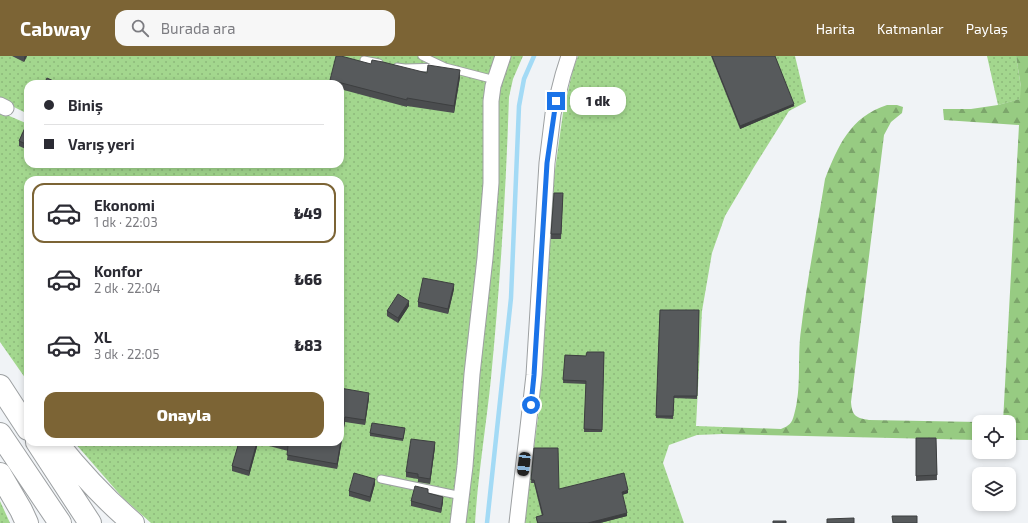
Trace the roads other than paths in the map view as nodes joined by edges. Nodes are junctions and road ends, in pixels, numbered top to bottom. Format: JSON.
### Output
{"nodes":[{"id":1,"x":422,"y":56,"type":"edge"},
{"id":2,"x":503,"y":56,"type":"edge"},
{"id":3,"x":569,"y":56,"type":"edge"},
{"id":4,"x":364,"y":60,"type":"dead end"},
{"id":5,"x":445,"y":67,"type":"junction"},
{"id":6,"x":495,"y":80,"type":"junction"},
{"id":7,"x":0,"y":370,"type":"edge"},
{"id":8,"x":0,"y":386,"type":"edge"},
{"id":9,"x":24,"y":401,"type":"edge"},
{"id":10,"x":24,"y":423,"type":"edge"},
{"id":11,"x":0,"y":434,"type":"edge"},
{"id":12,"x":40,"y":446,"type":"edge"},
{"id":13,"x":59,"y":446,"type":"edge"},
{"id":14,"x":0,"y":474,"type":"edge"},
{"id":15,"x":381,"y":479,"type":"dead end"},
{"id":16,"x":462,"y":496,"type":"junction"},
{"id":17,"x":27,"y":523,"type":"edge"},
{"id":18,"x":60,"y":523,"type":"edge"},
{"id":19,"x":90,"y":523,"type":"edge"},
{"id":20,"x":133,"y":523,"type":"edge"},
{"id":21,"x":458,"y":523,"type":"edge"},
{"id":22,"x":517,"y":523,"type":"edge"}],
"edges":[{"from":1,"to":5,"type":"lane"},
{"from":2,"to":6,"type":"street"},
{"from":3,"to":22,"type":"street"},
{"from":4,"to":5,"type":"lane"},
{"from":5,"to":6,"type":"lane"},
{"from":6,"to":16,"type":"street"},
{"from":7,"to":9,"type":"highway"},
{"from":8,"to":10,"type":"highway"},
{"from":11,"to":18,"type":"highway"},
{"from":12,"to":19,"type":"highway"},
{"from":13,"to":20,"type":"highway"},
{"from":14,"to":17,"type":"highway"},
{"from":15,"to":16,"type":"lane"},
{"from":16,"to":21,"type":"street"}]}
